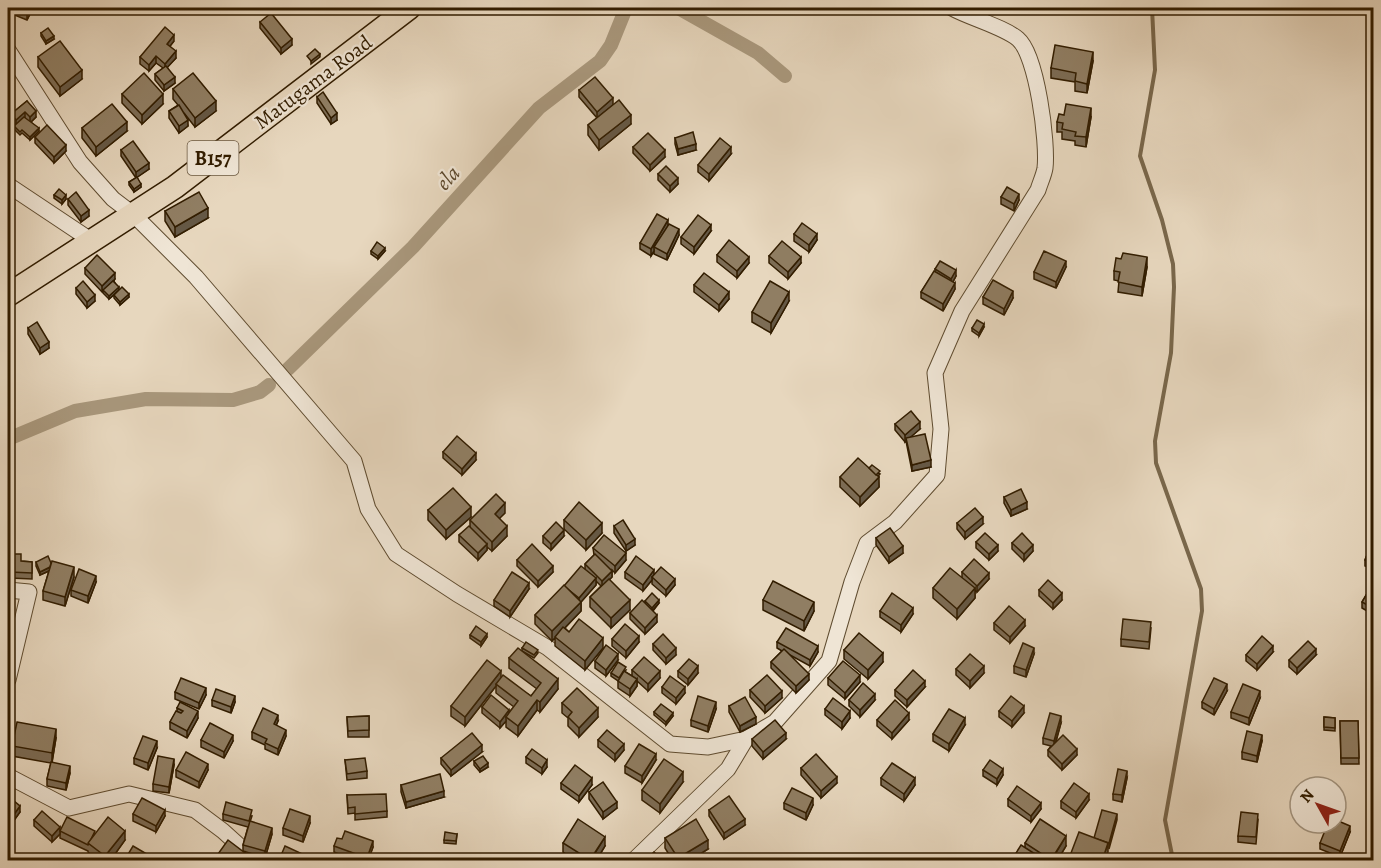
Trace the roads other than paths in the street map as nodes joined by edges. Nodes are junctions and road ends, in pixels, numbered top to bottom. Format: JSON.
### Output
{"nodes":[{"id":1,"x":408,"y":8,"type":"edge"},
{"id":2,"x":952,"y":8,"type":"edge"},
{"id":3,"x":8,"y":50,"type":"edge"},
{"id":4,"x":8,"y":185,"type":"edge"},
{"id":5,"x":134,"y":215,"type":"junction"},
{"id":6,"x":92,"y":241,"type":"junction"},
{"id":7,"x":8,"y":295,"type":"edge"},
{"id":8,"x":8,"y":590,"type":"edge"},
{"id":9,"x":8,"y":680,"type":"edge"},
{"id":10,"x":746,"y":739,"type":"junction"},
{"id":11,"x":8,"y":776,"type":"edge"},
{"id":12,"x":255,"y":861,"type":"edge"},
{"id":13,"x":634,"y":861,"type":"edge"}],
"edges":[{"from":1,"to":5,"type":"main road","name":"Matugama Road","number":"B157"},
{"from":2,"to":10,"type":"street"},
{"from":3,"to":5,"type":"street"},
{"from":4,"to":6,"type":"street"},
{"from":5,"to":6,"type":"main road","name":"Matugama Road","number":"B157"},
{"from":5,"to":10,"type":"street"},
{"from":6,"to":7,"type":"main road","name":"Matugama Road","number":"B157"},
{"from":8,"to":9,"type":"street"},
{"from":10,"to":13,"type":"street"},
{"from":11,"to":12,"type":"street"}]}
